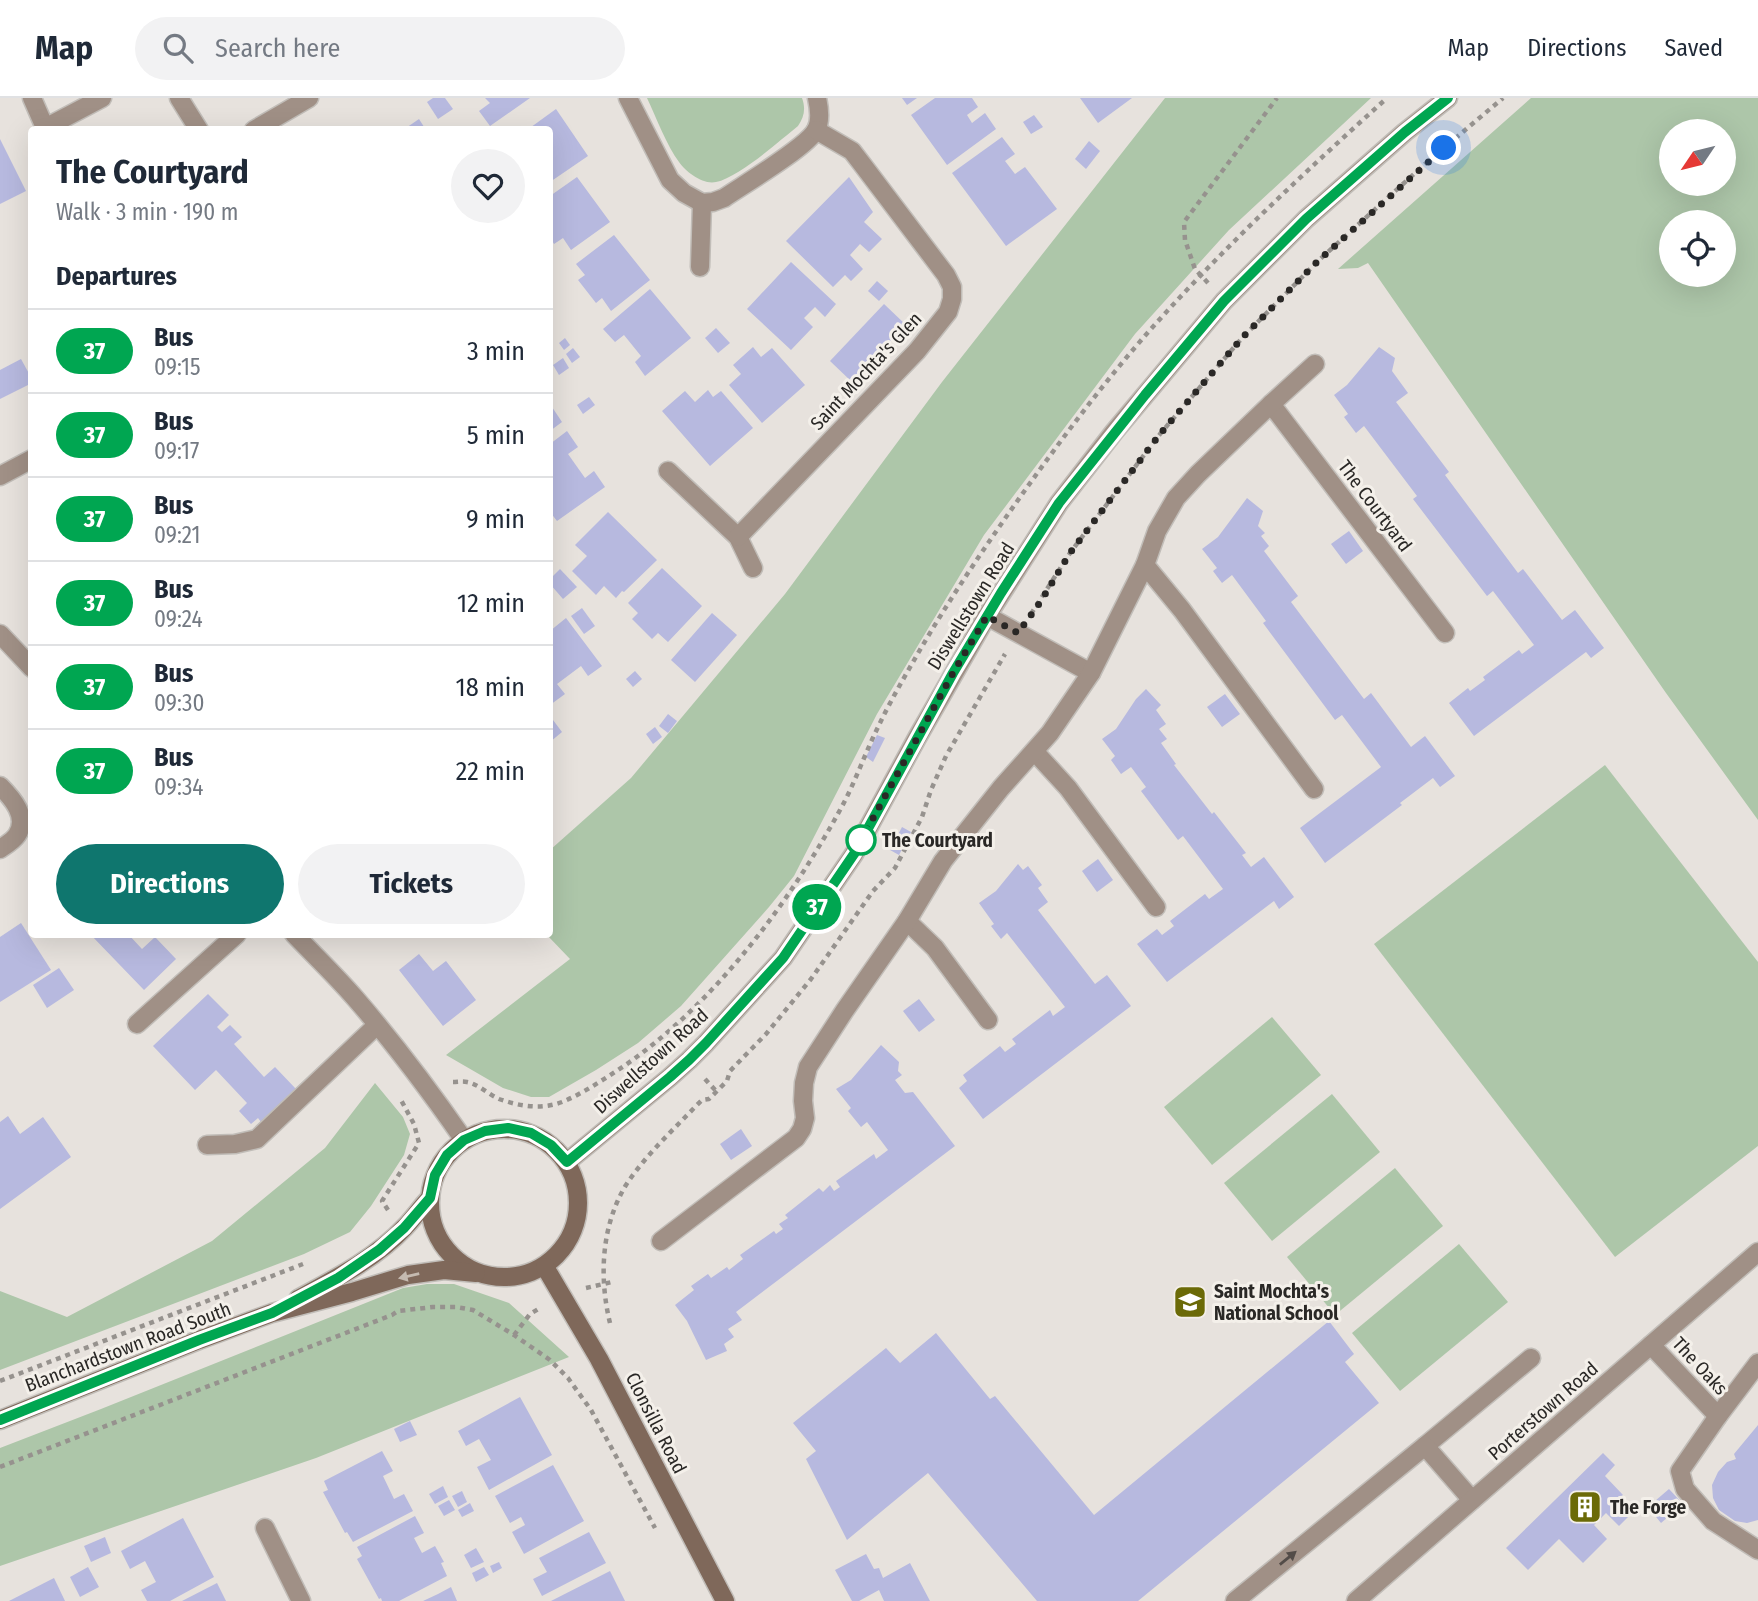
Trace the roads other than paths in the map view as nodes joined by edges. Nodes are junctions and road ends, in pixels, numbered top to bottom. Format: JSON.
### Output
{"nodes":[{"id":1,"x":32,"y":98,"type":"edge"},
{"id":2,"x":102,"y":98,"type":"edge"},
{"id":3,"x":179,"y":98,"type":"edge"},
{"id":4,"x":309,"y":98,"type":"edge"},
{"id":5,"x":628,"y":98,"type":"edge"},
{"id":6,"x":817,"y":98,"type":"edge"},
{"id":7,"x":1448,"y":98,"type":"edge"},
{"id":8,"x":45,"y":126,"type":"edge"},
{"id":9,"x":51,"y":126,"type":"edge"},
{"id":10,"x":196,"y":126,"type":"edge"},
{"id":11,"x":261,"y":126,"type":"edge"},
{"id":12,"x":816,"y":130,"type":"junction"},
{"id":13,"x":702,"y":203,"type":"junction"},
{"id":14,"x":700,"y":267,"type":"dead end"},
{"id":15,"x":1315,"y":364,"type":"dead end"},
{"id":16,"x":1271,"y":404,"type":"junction"},
{"id":17,"x":28,"y":462,"type":"edge"},
{"id":18,"x":668,"y":471,"type":"dead end"},
{"id":19,"x":0,"y":476,"type":"edge"},
{"id":20,"x":738,"y":537,"type":"junction"},
{"id":21,"x":1145,"y":565,"type":"junction"},
{"id":22,"x":754,"y":568,"type":"dead end"},
{"id":23,"x":987,"y":616,"type":"junction"},
{"id":24,"x":1445,"y":633,"type":"dead end"},
{"id":25,"x":0,"y":634,"type":"edge"},
{"id":26,"x":28,"y":664,"type":"edge"},
{"id":27,"x":1091,"y":673,"type":"junction"},
{"id":28,"x":1035,"y":752,"type":"junction"},
{"id":29,"x":0,"y":786,"type":"edge"},
{"id":30,"x":1314,"y":789,"type":"dead end"},
{"id":31,"x":0,"y":849,"type":"edge"},
{"id":32,"x":1156,"y":907,"type":"dead end"},
{"id":33,"x":907,"y":921,"type":"junction"},
{"id":34,"x":233,"y":938,"type":"edge"},
{"id":35,"x":299,"y":938,"type":"edge"},
{"id":36,"x":988,"y":1020,"type":"dead end"},
{"id":37,"x":137,"y":1024,"type":"dead end"},
{"id":38,"x":377,"y":1025,"type":"junction"},
{"id":39,"x":464,"y":1140,"type":"junction"},
{"id":40,"x":207,"y":1145,"type":"dead end"},
{"id":41,"x":567,"y":1162,"type":"junction"},
{"id":42,"x":430,"y":1198,"type":"junction"},
{"id":43,"x":661,"y":1241,"type":"dead end"},
{"id":44,"x":1758,"y":1252,"type":"edge"},
{"id":45,"x":545,"y":1266,"type":"junction"},
{"id":46,"x":476,"y":1273,"type":"junction"},
{"id":47,"x":272,"y":1313,"type":"junction"},
{"id":48,"x":1651,"y":1345,"type":"junction"},
{"id":49,"x":1531,"y":1358,"type":"dead end"},
{"id":50,"x":1758,"y":1363,"type":"edge"},
{"id":51,"x":1718,"y":1416,"type":"junction"},
{"id":52,"x":0,"y":1420,"type":"edge"},
{"id":53,"x":1425,"y":1446,"type":"junction"},
{"id":54,"x":1472,"y":1500,"type":"junction"},
{"id":55,"x":264,"y":1528,"type":"dead end"},
{"id":56,"x":1758,"y":1550,"type":"edge"},
{"id":57,"x":301,"y":1601,"type":"edge"},
{"id":58,"x":725,"y":1601,"type":"edge"},
{"id":59,"x":1235,"y":1601,"type":"edge"},
{"id":60,"x":1356,"y":1601,"type":"edge"}],
"edges":[{"from":1,"to":8,"type":"street"},
{"from":2,"to":9,"type":"street"},
{"from":3,"to":10,"type":"street"},
{"from":4,"to":11,"type":"street"},
{"from":5,"to":13,"type":"street"},
{"from":6,"to":12,"type":"street"},
{"from":7,"to":23,"type":"street","name":"Diswellstown Road"},
{"from":12,"to":13,"type":"street"},
{"from":12,"to":20,"type":"street","name":"Saint Mochta's Glen"},
{"from":13,"to":14,"type":"street"},
{"from":15,"to":16,"type":"street"},
{"from":16,"to":21,"type":"street"},
{"from":16,"to":24,"type":"street","name":"The Courtyard"},
{"from":17,"to":19,"type":"street"},
{"from":18,"to":20,"type":"street"},
{"from":20,"to":22,"type":"street"},
{"from":21,"to":27,"type":"street"},
{"from":21,"to":30,"type":"street"},
{"from":23,"to":27,"type":"street"},
{"from":23,"to":41,"type":"street","name":"Diswellstown Road"},
{"from":25,"to":26,"type":"street"},
{"from":27,"to":28,"type":"street"},
{"from":28,"to":32,"type":"street"},
{"from":28,"to":33,"type":"street"},
{"from":29,"to":31,"type":"street"},
{"from":33,"to":36,"type":"street"},
{"from":33,"to":43,"type":"street"},
{"from":34,"to":37,"type":"street"},
{"from":35,"to":38,"type":"street"},
{"from":38,"to":39,"type":"street"},
{"from":38,"to":40,"type":"street"},
{"from":39,"to":41,"type":"main road"},
{"from":39,"to":42,"type":"main road"},
{"from":41,"to":45,"type":"main road"},
{"from":42,"to":46,"type":"main road"},
{"from":42,"to":47,"type":"main road","name":"Blanchardstown Road South"},
{"from":44,"to":48,"type":"street","name":"Porterstown Road"},
{"from":45,"to":46,"type":"main road"},
{"from":45,"to":58,"type":"main road","name":"Clonsilla Road"},
{"from":46,"to":47,"type":"main road","name":"Blanchardstown Road South","one_way":true},
{"from":47,"to":52,"type":"main road","name":"Blanchardstown Road South"},
{"from":48,"to":51,"type":"street","name":"The Oaks"},
{"from":48,"to":54,"type":"street","name":"Porterstown Road"},
{"from":49,"to":53,"type":"street"},
{"from":50,"to":51,"type":"street","name":"The Oaks"},
{"from":51,"to":56,"type":"street","name":"The Oaks"},
{"from":53,"to":54,"type":"street"},
{"from":59,"to":53,"type":"street","one_way":true},
{"from":54,"to":60,"type":"street","name":"Porterstown Road"},
{"from":55,"to":57,"type":"street"}]}
